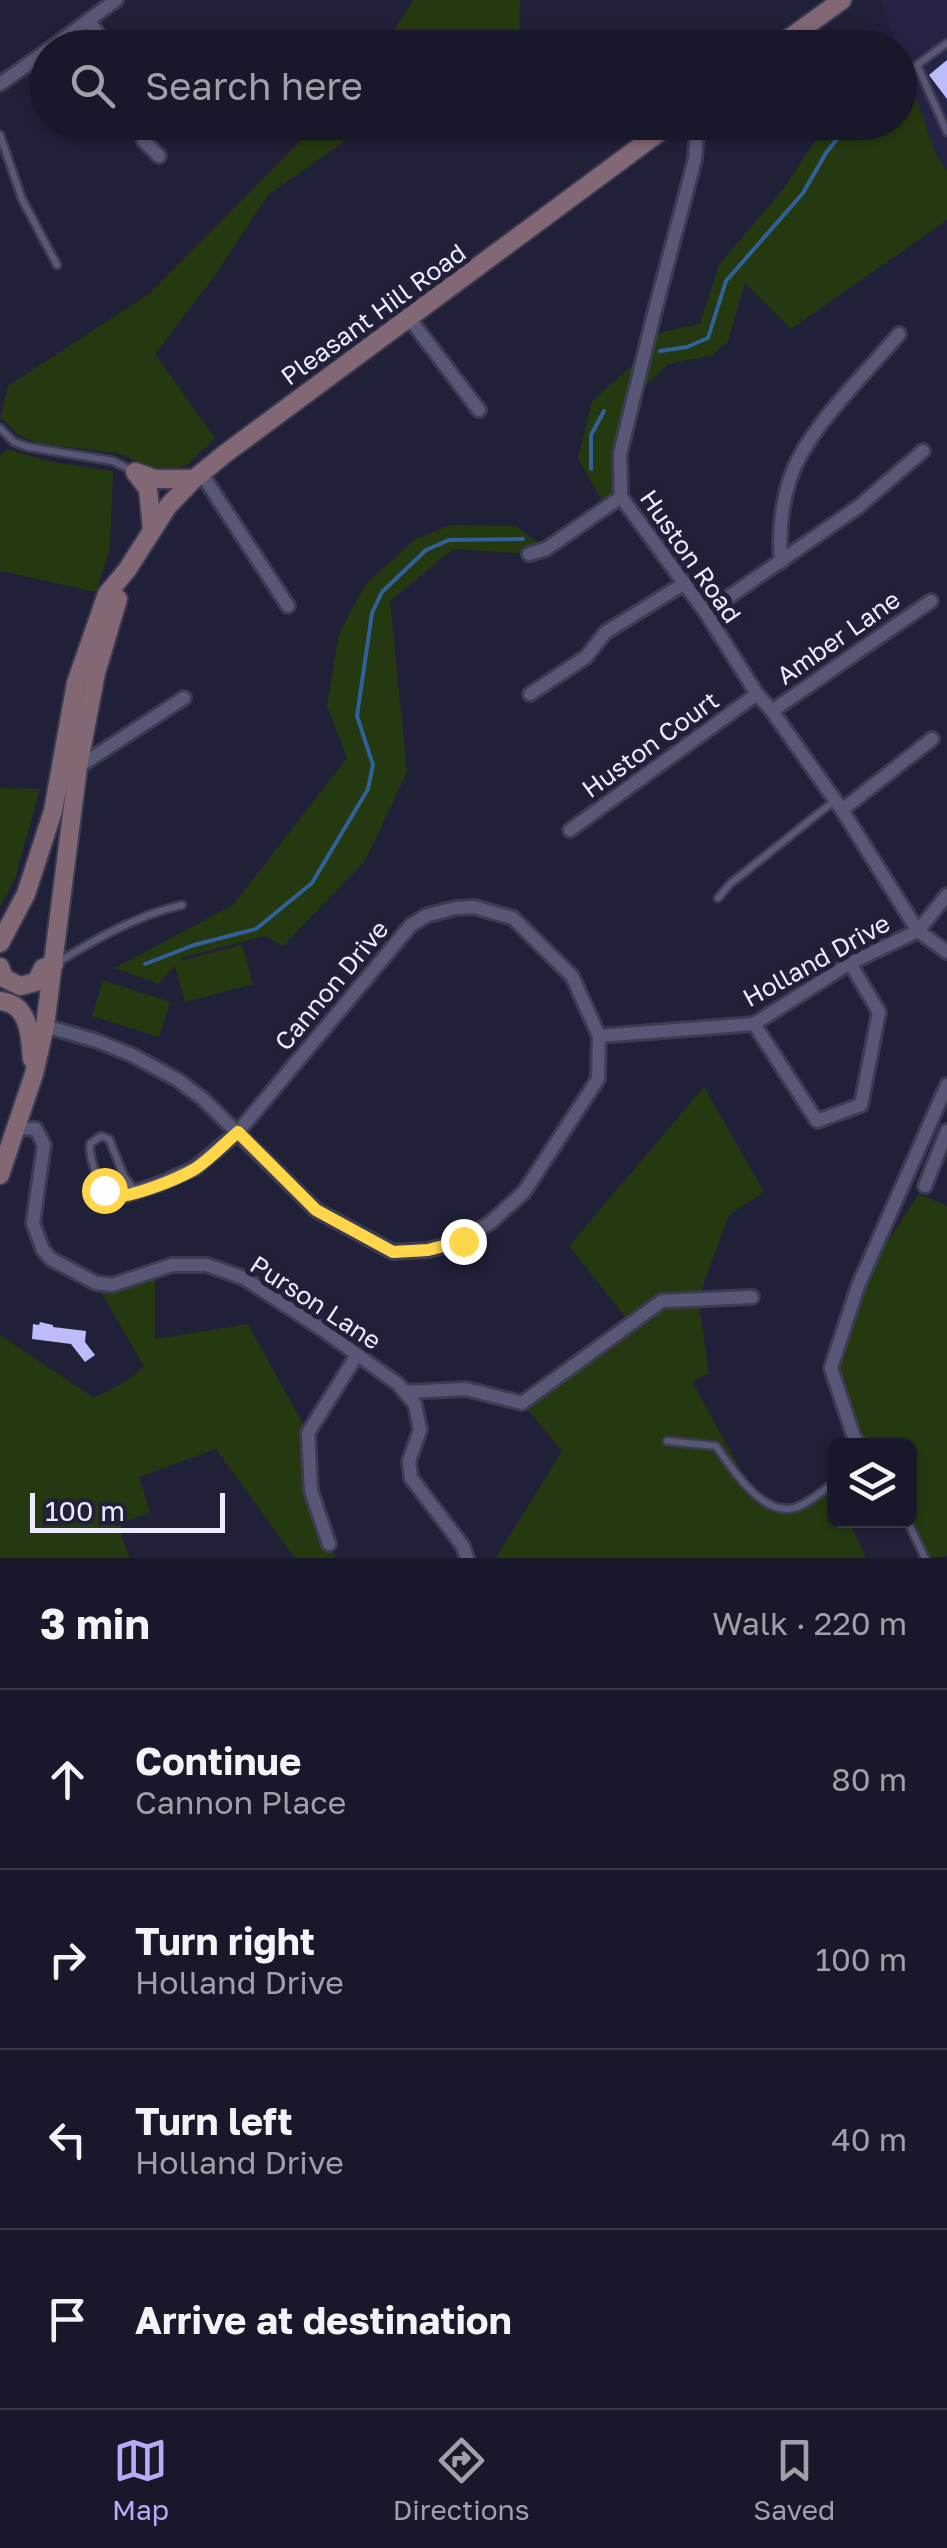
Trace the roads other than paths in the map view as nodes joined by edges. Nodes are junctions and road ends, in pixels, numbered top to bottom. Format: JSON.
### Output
{"nodes":[{"id":1,"x":116,"y":0,"type":"edge"},
{"id":2,"x":842,"y":0,"type":"edge"},
{"id":3,"x":88,"y":20,"type":"junction"},
{"id":4,"x":75,"y":30,"type":"edge"},
{"id":5,"x":95,"y":30,"type":"edge"},
{"id":6,"x":801,"y":30,"type":"edge"},
{"id":7,"x":947,"y":43,"type":"edge"},
{"id":8,"x":30,"y":63,"type":"edge"},
{"id":9,"x":0,"y":84,"type":"edge"},
{"id":10,"x":947,"y":132,"type":"edge"},
{"id":11,"x":0,"y":135,"type":"edge"},
{"id":12,"x":144,"y":140,"type":"edge"},
{"id":13,"x":650,"y":140,"type":"edge"},
{"id":14,"x":696,"y":140,"type":"edge"},
{"id":15,"x":159,"y":156,"type":"dead end"},
{"id":16,"x":57,"y":265,"type":"dead end"},
{"id":17,"x":408,"y":318,"type":"junction"},
{"id":18,"x":899,"y":334,"type":"dead end"},
{"id":19,"x":479,"y":410,"type":"dead end"},
{"id":20,"x":0,"y":428,"type":"edge"},
{"id":21,"x":923,"y":451,"type":"dead end"},
{"id":22,"x":136,"y":472,"type":"junction"},
{"id":23,"x":198,"y":476,"type":"junction"},
{"id":24,"x":621,"y":497,"type":"junction"},
{"id":25,"x":152,"y":529,"type":"junction"},
{"id":26,"x":528,"y":554,"type":"dead end"},
{"id":27,"x":781,"y":562,"type":"junction"},
{"id":28,"x":127,"y":570,"type":"junction"},
{"id":29,"x":685,"y":583,"type":"junction"},
{"id":30,"x":930,"y":600,"type":"dead end"},
{"id":31,"x":288,"y":606,"type":"dead end"},
{"id":32,"x":706,"y":613,"type":"junction"},
{"id":33,"x":530,"y":694,"type":"dead end"},
{"id":34,"x":757,"y":694,"type":"junction"},
{"id":35,"x":184,"y":698,"type":"dead end"},
{"id":36,"x":772,"y":711,"type":"junction"},
{"id":37,"x":932,"y":739,"type":"dead end"},
{"id":38,"x":78,"y":767,"type":"junction"},
{"id":39,"x":838,"y":805,"type":"junction"},
{"id":40,"x":570,"y":830,"type":"dead end"},
{"id":41,"x":947,"y":895,"type":"edge"},
{"id":42,"x":718,"y":898,"type":"dead end"},
{"id":43,"x":182,"y":904,"type":"dead end"},
{"id":44,"x":918,"y":930,"type":"junction"},
{"id":45,"x":0,"y":945,"type":"edge"},
{"id":46,"x":947,"y":952,"type":"edge"},
{"id":47,"x":850,"y":963,"type":"junction"},
{"id":48,"x":54,"y":964,"type":"junction"},
{"id":49,"x":0,"y":966,"type":"edge"},
{"id":50,"x":0,"y":1002,"type":"edge"},
{"id":51,"x":754,"y":1024,"type":"junction"},
{"id":52,"x":45,"y":1026,"type":"junction"},
{"id":53,"x":599,"y":1036,"type":"junction"},
{"id":54,"x":34,"y":1074,"type":"junction"},
{"id":55,"x":947,"y":1085,"type":"edge"},
{"id":56,"x":17,"y":1128,"type":"junction"},
{"id":57,"x":947,"y":1131,"type":"edge"},
{"id":58,"x":238,"y":1132,"type":"junction"},
{"id":59,"x":0,"y":1174,"type":"edge"},
{"id":60,"x":925,"y":1186,"type":"dead end"},
{"id":61,"x":136,"y":1192,"type":"junction"},
{"id":62,"x":119,"y":1197,"type":"joint"},
{"id":63,"x":752,"y":1297,"type":"dead end"},
{"id":64,"x":357,"y":1355,"type":"junction"},
{"id":65,"x":405,"y":1392,"type":"junction"},
{"id":66,"x":855,"y":1438,"type":"edge"},
{"id":67,"x":667,"y":1441,"type":"dead end"},
{"id":68,"x":827,"y":1487,"type":"edge"},
{"id":69,"x":911,"y":1528,"type":"edge"},
{"id":70,"x":329,"y":1544,"type":"dead end"},
{"id":71,"x":468,"y":1558,"type":"edge"},
{"id":72,"x":925,"y":1558,"type":"edge"}],
"edges":[{"from":1,"to":3,"type":"street"},
{"from":2,"to":6,"type":"main road"},
{"from":3,"to":4,"type":"street"},
{"from":3,"to":5,"type":"street"},
{"from":7,"to":10,"type":"lane"},
{"from":8,"to":9,"type":"street"},
{"from":11,"to":16,"type":"lane"},
{"from":12,"to":15,"type":"street"},
{"from":13,"to":17,"type":"main road","name":"Pleasant Hill Road"},
{"from":14,"to":24,"type":"street","name":"Huston Road"},
{"from":17,"to":19,"type":"street"},
{"from":17,"to":23,"type":"main road","name":"Pleasant Hill Road"},
{"from":18,"to":27,"type":"street"},
{"from":20,"to":22,"type":"lane"},
{"from":21,"to":27,"type":"street"},
{"from":22,"to":23,"type":"main road"},
{"from":22,"to":25,"type":"main road"},
{"from":23,"to":25,"type":"main road","name":"Pleasant Hill Road"},
{"from":23,"to":31,"type":"street"},
{"from":24,"to":26,"type":"street"},
{"from":24,"to":29,"type":"street","name":"Huston Road"},
{"from":25,"to":28,"type":"main road","name":"Pleasant Hill Road"},
{"from":27,"to":32,"type":"street"},
{"from":28,"to":38,"type":"main road","name":"Pleasant Hill Road"},
{"from":28,"to":45,"type":"main road","name":"Pleasant Hill Road"},
{"from":29,"to":32,"type":"street","name":"Huston Road"},
{"from":29,"to":33,"type":"street"},
{"from":30,"to":36,"type":"street","name":"Amber Lane"},
{"from":32,"to":34,"type":"street","name":"Huston Road"},
{"from":34,"to":36,"type":"street","name":"Huston Road"},
{"from":34,"to":40,"type":"street","name":"Huston Court"},
{"from":35,"to":38,"type":"street"},
{"from":36,"to":39,"type":"street","name":"Huston Road"},
{"from":37,"to":39,"type":"street"},
{"from":38,"to":48,"type":"main road","name":"Pleasant Hill Road"},
{"from":39,"to":42,"type":"lane"},
{"from":39,"to":44,"type":"street","name":"Huston Road"},
{"from":41,"to":44,"type":"street","name":"Holland Drive"},
{"from":43,"to":48,"type":"lane"},
{"from":44,"to":46,"type":"street","name":"Huston Road"},
{"from":44,"to":47,"type":"street","name":"Holland Drive"},
{"from":47,"to":51,"type":"street","name":"Holland Drive"},
{"from":47,"to":51,"type":"street"},
{"from":48,"to":49,"type":"main road"},
{"from":48,"to":52,"type":"main road","name":"Pleasant Hill Road"},
{"from":50,"to":54,"type":"main road"},
{"from":51,"to":53,"type":"street","name":"Holland Drive"},
{"from":52,"to":54,"type":"main road","name":"Pleasant Hill Road"},
{"from":52,"to":58,"type":"street"},
{"from":53,"to":58,"type":"street"},
{"from":53,"to":58,"type":"street","name":"Cannon Drive"},
{"from":54,"to":56,"type":"main road","name":"Pleasant Hill Road"},
{"from":55,"to":66,"type":"street"},
{"from":56,"to":59,"type":"main road","name":"Pleasant Hill Road"},
{"from":56,"to":64,"type":"street","name":"Purson Lane"},
{"from":57,"to":60,"type":"street"},
{"from":58,"to":61,"type":"street","name":"Cannon Drive"},
{"from":61,"to":62,"type":"street","name":"Cannon Drive"},
{"from":61,"to":62,"type":"lane"},
{"from":63,"to":65,"type":"street"},
{"from":64,"to":65,"type":"street","name":"Purson Lane"},
{"from":64,"to":70,"type":"street"},
{"from":65,"to":71,"type":"street"},
{"from":67,"to":68,"type":"lane"},
{"from":69,"to":72,"type":"lane"}]}
